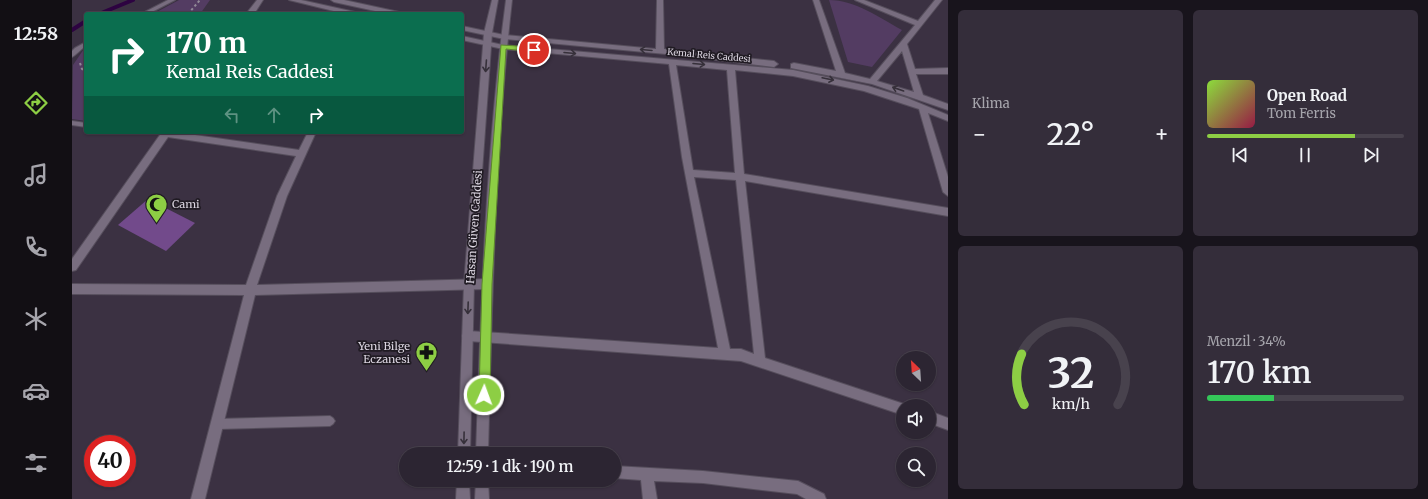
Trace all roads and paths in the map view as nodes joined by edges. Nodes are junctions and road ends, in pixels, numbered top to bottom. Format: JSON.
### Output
{"nodes":[{"id":1,"x":172,"y":0,"type":"edge"},
{"id":2,"x":200,"y":0,"type":"edge"},
{"id":3,"x":260,"y":0,"type":"edge"},
{"id":4,"x":292,"y":0,"type":"edge"},
{"id":5,"x":334,"y":0,"type":"edge"},
{"id":6,"x":371,"y":0,"type":"edge"},
{"id":7,"x":495,"y":0,"type":"edge"},
{"id":8,"x":509,"y":0,"type":"edge"},
{"id":9,"x":660,"y":0,"type":"edge"},
{"id":10,"x":816,"y":0,"type":"edge"},
{"id":11,"x":858,"y":0,"type":"edge"},
{"id":12,"x":939,"y":0,"type":"edge"},
{"id":13,"x":874,"y":3,"type":"edge"},
{"id":14,"x":366,"y":11,"type":"edge"},
{"id":15,"x":148,"y":12,"type":"edge"},
{"id":16,"x":190,"y":12,"type":"edge"},
{"id":17,"x":251,"y":12,"type":"edge"},
{"id":18,"x":346,"y":12,"type":"edge"},
{"id":19,"x":377,"y":12,"type":"edge"},
{"id":20,"x":919,"y":24,"type":"junction"},
{"id":21,"x":464,"y":28,"type":"edge"},
{"id":22,"x":488,"y":33,"type":"junction"},
{"id":23,"x":464,"y":38,"type":"edge"},
{"id":24,"x":504,"y":42,"type":"junction"},
{"id":25,"x":903,"y":42,"type":"junction"},
{"id":26,"x":488,"y":44,"type":"junction"},
{"id":27,"x":84,"y":45,"type":"edge"},
{"id":28,"x":660,"y":51,"type":"junction"},
{"id":29,"x":72,"y":55,"type":"edge"},
{"id":30,"x":672,"y":62,"type":"junction"},
{"id":31,"x":731,"y":67,"type":"junction"},
{"id":32,"x":948,"y":71,"type":"edge"},
{"id":33,"x":912,"y":72,"type":"junction"},
{"id":34,"x":841,"y":73,"type":"junction"},
{"id":35,"x":873,"y":81,"type":"junction"},
{"id":36,"x":919,"y":96,"type":"junction"},
{"id":37,"x":922,"y":107,"type":"junction"},
{"id":38,"x":948,"y":107,"type":"edge"},
{"id":39,"x":948,"y":118,"type":"edge"},
{"id":40,"x":72,"y":123,"type":"edge"},
{"id":41,"x":84,"y":125,"type":"edge"},
{"id":42,"x":165,"y":134,"type":"edge"},
{"id":43,"x":172,"y":134,"type":"edge"},
{"id":44,"x":311,"y":134,"type":"edge"},
{"id":45,"x":302,"y":154,"type":"junction"},
{"id":46,"x":689,"y":173,"type":"junction"},
{"id":47,"x":740,"y":177,"type":"junction"},
{"id":48,"x":948,"y":192,"type":"edge"},
{"id":49,"x":948,"y":212,"type":"edge"},
{"id":50,"x":72,"y":267,"type":"edge"},
{"id":51,"x":469,"y":284,"type":"junction"},
{"id":52,"x":487,"y":284,"type":"junction"},
{"id":53,"x":72,"y":289,"type":"edge"},
{"id":54,"x":250,"y":290,"type":"junction"},
{"id":55,"x":468,"y":336,"type":"junction"},
{"id":56,"x":486,"y":337,"type":"junction"},
{"id":57,"x":725,"y":354,"type":"junction"},
{"id":58,"x":760,"y":361,"type":"junction"},
{"id":59,"x":896,"y":407,"type":"edge"},
{"id":60,"x":936,"y":420,"type":"edge"},
{"id":61,"x":330,"y":421,"type":"dead end"},
{"id":62,"x":217,"y":424,"type":"junction"},
{"id":63,"x":948,"y":424,"type":"edge"},
{"id":64,"x":464,"y":447,"type":"edge"},
{"id":65,"x":482,"y":447,"type":"edge"},
{"id":66,"x":621,"y":472,"type":"edge"},
{"id":67,"x":647,"y":474,"type":"junction"},
{"id":68,"x":463,"y":487,"type":"edge"},
{"id":69,"x":482,"y":487,"type":"edge"},
{"id":70,"x":198,"y":499,"type":"edge"},
{"id":71,"x":463,"y":499,"type":"edge"},
{"id":72,"x":482,"y":499,"type":"edge"},
{"id":73,"x":650,"y":499,"type":"edge"},
{"id":74,"x":819,"y":499,"type":"edge"}],
"edges":[{"from":1,"to":15,"type":"lane"},
{"from":2,"to":16,"type":"path"},
{"from":3,"to":17,"type":"street"},
{"from":4,"to":18,"type":"street"},
{"from":5,"to":14,"type":"street"},
{"from":6,"to":14,"type":"street"},
{"from":7,"to":22,"type":"street","name":"Hasan Güven Caddesi"},
{"from":8,"to":24,"type":"street","name":"Hasan Güven Caddesi"},
{"from":9,"to":28,"type":"street"},
{"from":10,"to":34,"type":"street"},
{"from":11,"to":13,"type":"street"},
{"from":12,"to":20,"type":"street"},
{"from":13,"to":20,"type":"street"},
{"from":14,"to":19,"type":"street"},
{"from":20,"to":25,"type":"street"},
{"from":21,"to":22,"type":"street","name":"Kemal Reis Caddesi"},
{"from":22,"to":24,"type":"street","name":"Kemal Reis Caddesi"},
{"from":22,"to":26,"type":"street","name":"Hasan Güven Caddesi"},
{"from":23,"to":26,"type":"street","name":"Kemal Reis Caddesi"},
{"from":24,"to":26,"type":"street","name":"Kemal Reis Caddesi"},
{"from":28,"to":24,"type":"street","name":"Kemal Reis Caddesi","one_way":true},
{"from":24,"to":30,"type":"street","name":"Kemal Reis Caddesi","one_way":true},
{"from":24,"to":52,"type":"street","name":"Hasan Güven Caddesi"},
{"from":25,"to":33,"type":"street"},
{"from":25,"to":35,"type":"street"},
{"from":26,"to":51,"type":"street","name":"Hasan Güven Caddesi","one_way":true},
{"from":27,"to":29,"type":"lane"},
{"from":28,"to":34,"type":"street","name":"Kemal Reis Caddesi"},
{"from":30,"to":31,"type":"street","name":"Kemal Reis Caddesi","one_way":true},
{"from":30,"to":46,"type":"street"},
{"from":31,"to":37,"type":"street","name":"Kemal Reis Caddesi","one_way":true},
{"from":31,"to":47,"type":"street"},
{"from":32,"to":33,"type":"street"},
{"from":33,"to":36,"type":"street"},
{"from":34,"to":35,"type":"street","name":"Kemal Reis Caddesi"},
{"from":36,"to":35,"type":"street","name":"Kemal Reis Caddesi","one_way":true},
{"from":36,"to":38,"type":"street","name":"Kemal Reis Caddesi"},
{"from":37,"to":39,"type":"street","name":"Kemal Reis Caddesi"},
{"from":37,"to":48,"type":"street"},
{"from":40,"to":41,"type":"lane"},
{"from":42,"to":50,"type":"street"},
{"from":43,"to":45,"type":"street"},
{"from":44,"to":45,"type":"street"},
{"from":45,"to":54,"type":"street"},
{"from":46,"to":47,"type":"street"},
{"from":46,"to":57,"type":"street"},
{"from":47,"to":49,"type":"street"},
{"from":47,"to":58,"type":"street"},
{"from":51,"to":52,"type":"street"},
{"from":51,"to":54,"type":"street"},
{"from":51,"to":55,"type":"street","name":"Hasan Güven Caddesi","one_way":true},
{"from":52,"to":56,"type":"street","name":"Hasan Güven Caddesi"},
{"from":53,"to":54,"type":"street"},
{"from":54,"to":62,"type":"street"},
{"from":55,"to":56,"type":"street"},
{"from":55,"to":64,"type":"street","name":"Hasan Güven Caddesi","one_way":true},
{"from":56,"to":57,"type":"street"},
{"from":56,"to":65,"type":"street","name":"Hasan Güven Caddesi"},
{"from":57,"to":58,"type":"street"},
{"from":58,"to":59,"type":"street"},
{"from":60,"to":63,"type":"street"},
{"from":61,"to":62,"type":"lane"},
{"from":62,"to":70,"type":"street"},
{"from":66,"to":67,"type":"street"},
{"from":67,"to":73,"type":"street"},
{"from":67,"to":74,"type":"street"},
{"from":68,"to":71,"type":"street"},
{"from":69,"to":72,"type":"street"}]}
